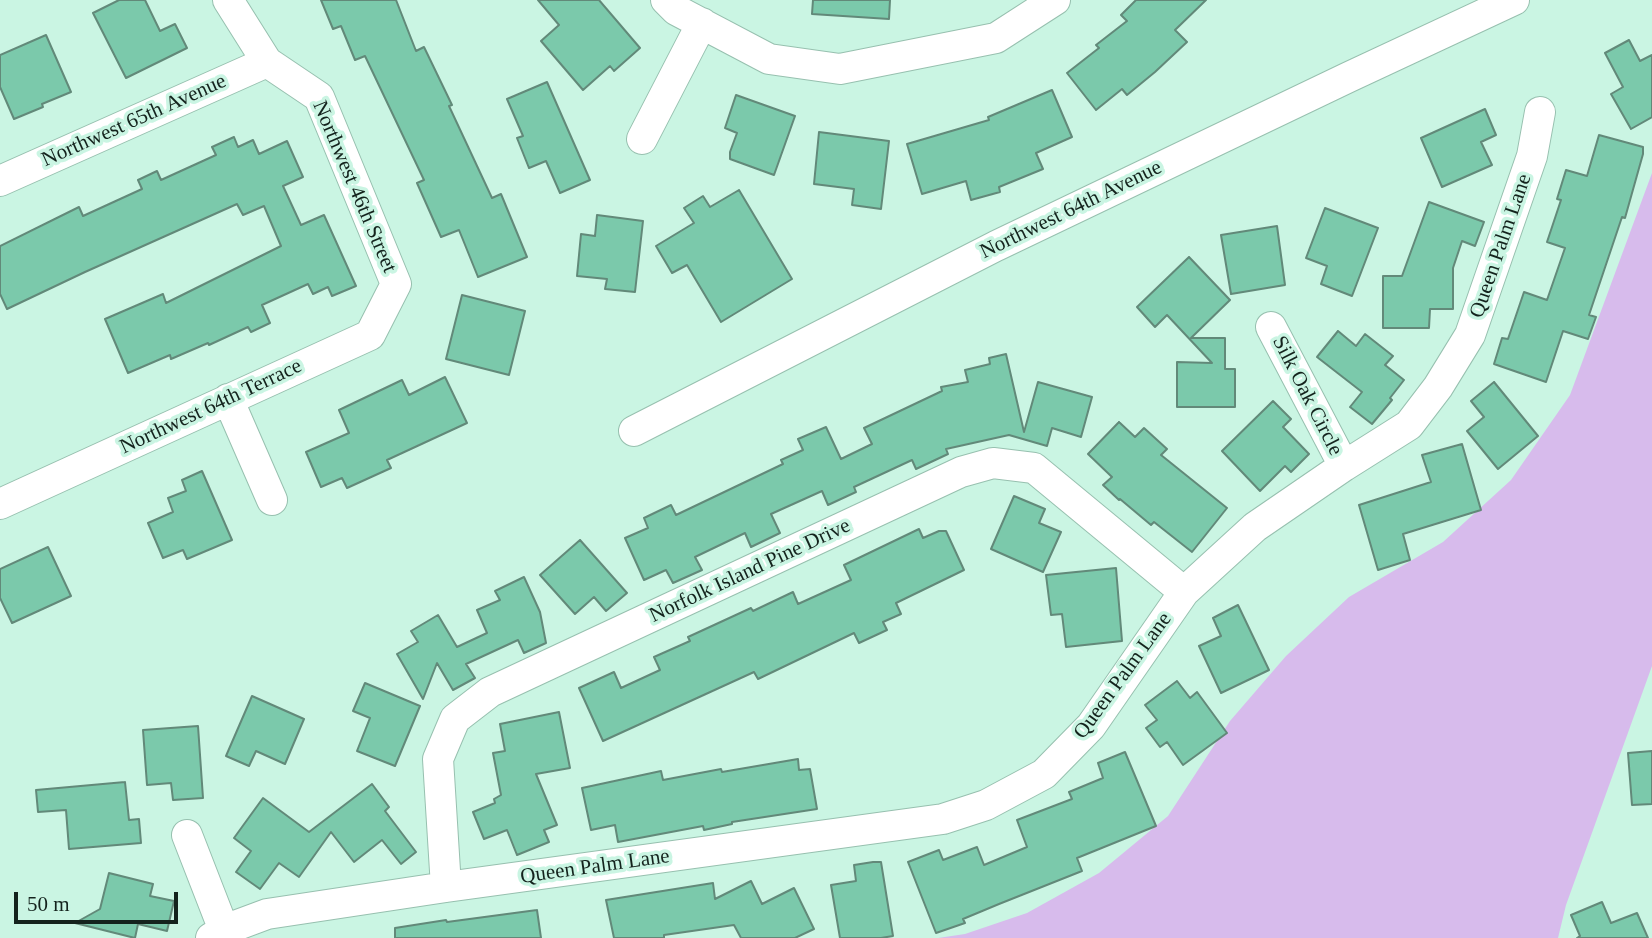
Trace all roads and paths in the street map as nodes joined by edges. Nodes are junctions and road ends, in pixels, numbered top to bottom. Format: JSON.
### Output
{"nodes":[{"id":1,"x":228,"y":0,"type":"edge"},
{"id":2,"x":666,"y":0,"type":"edge"},
{"id":3,"x":1055,"y":0,"type":"edge"},
{"id":4,"x":1514,"y":0,"type":"edge"},
{"id":5,"x":702,"y":23,"type":"junction"},
{"id":6,"x":267,"y":62,"type":"junction"},
{"id":7,"x":1540,"y":111,"type":"dead end"},
{"id":8,"x":642,"y":139,"type":"dead end"},
{"id":9,"x":0,"y":181,"type":"edge"},
{"id":10,"x":396,"y":284,"type":"joint"},
{"id":11,"x":1271,"y":327,"type":"dead end"},
{"id":12,"x":228,"y":400,"type":"junction"},
{"id":13,"x":634,"y":431,"type":"dead end"},
{"id":14,"x":1344,"y":466,"type":"junction"},
{"id":15,"x":272,"y":500,"type":"dead end"},
{"id":16,"x":0,"y":504,"type":"edge"},
{"id":17,"x":1184,"y":592,"type":"junction"},
{"id":18,"x":187,"y":835,"type":"dead end"},
{"id":19,"x":446,"y":887,"type":"junction"},
{"id":20,"x":221,"y":935,"type":"edge"}],
"edges":[{"from":1,"to":6,"type":"street","name":"Northwest 46th Street"},
{"from":2,"to":5,"type":"street"},
{"from":3,"to":5,"type":"street"},
{"from":4,"to":13,"type":"street","name":"Northwest 64th Avenue"},
{"from":5,"to":8,"type":"street"},
{"from":6,"to":9,"type":"street","name":"Northwest 65th Avenue"},
{"from":6,"to":10,"type":"street","name":"Northwest 46th Street"},
{"from":7,"to":14,"type":"street","name":"Queen Palm Lane"},
{"from":10,"to":12,"type":"street","name":"Northwest 64th Terrace"},
{"from":11,"to":14,"type":"street","name":"Silk Oak Circle"},
{"from":12,"to":15,"type":"street"},
{"from":12,"to":16,"type":"street","name":"Northwest 64th Terrace"},
{"from":14,"to":17,"type":"street","name":"Queen Palm Lane"},
{"from":17,"to":19,"type":"street","name":"Queen Palm Lane"},
{"from":17,"to":19,"type":"street","name":"Norfolk Island Pine Drive"},
{"from":18,"to":20,"type":"street"},
{"from":19,"to":20,"type":"street","name":"Queen Palm Lane"}]}
